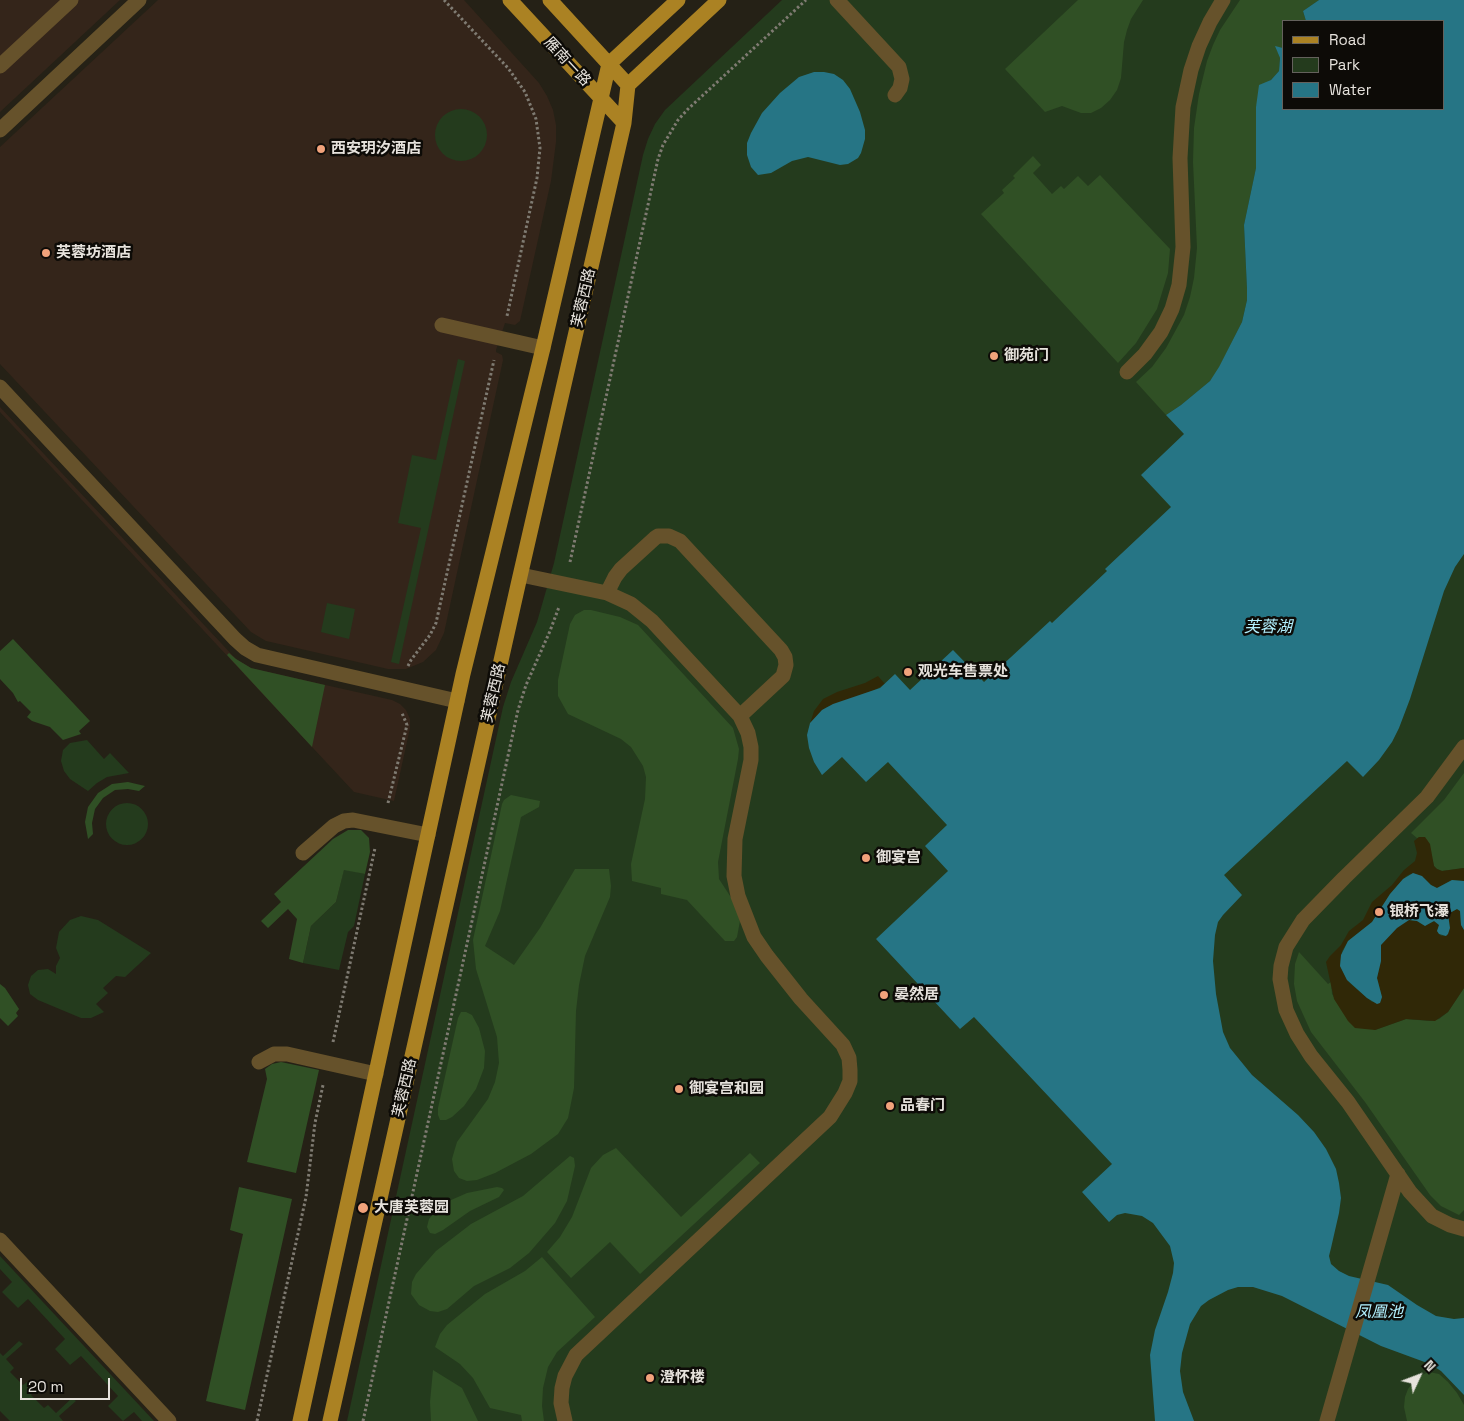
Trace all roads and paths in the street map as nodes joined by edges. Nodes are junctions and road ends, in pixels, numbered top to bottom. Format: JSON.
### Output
{"nodes":[{"id":1,"x":71,"y":0,"type":"edge"},
{"id":2,"x":139,"y":0,"type":"edge"},
{"id":3,"x":444,"y":0,"type":"edge"},
{"id":4,"x":510,"y":0,"type":"edge"},
{"id":5,"x":550,"y":0,"type":"edge"},
{"id":6,"x":678,"y":0,"type":"edge"},
{"id":7,"x":719,"y":0,"type":"edge"},
{"id":8,"x":806,"y":0,"type":"edge"},
{"id":9,"x":837,"y":0,"type":"edge"},
{"id":10,"x":1224,"y":0,"type":"edge"},
{"id":11,"x":609,"y":64,"type":"junction"},
{"id":12,"x":0,"y":66,"type":"edge"},
{"id":13,"x":628,"y":85,"type":"junction"},
{"id":14,"x":896,"y":95,"type":"dead end"},
{"id":15,"x":602,"y":100,"type":"junction"},
{"id":16,"x":624,"y":123,"type":"junction"},
{"id":17,"x":0,"y":130,"type":"edge"},
{"id":18,"x":505,"y":320,"type":"dead end"},
{"id":19,"x":442,"y":325,"type":"dead end"},
{"id":20,"x":543,"y":348,"type":"junction"},
{"id":21,"x":494,"y":358,"type":"dead end"},
{"id":22,"x":1127,"y":372,"type":"dead end"},
{"id":23,"x":0,"y":387,"type":"edge"},
{"id":24,"x":521,"y":575,"type":"junction"},
{"id":25,"x":565,"y":584,"type":"junction"},
{"id":26,"x":606,"y":593,"type":"junction"},
{"id":27,"x":407,"y":669,"type":"dead end"},
{"id":28,"x":457,"y":700,"type":"junction"},
{"id":29,"x":740,"y":716,"type":"junction"},
{"id":30,"x":1464,"y":747,"type":"edge"},
{"id":31,"x":428,"y":835,"type":"junction"},
{"id":32,"x":303,"y":853,"type":"dead end"},
{"id":33,"x":260,"y":1062,"type":"dead end"},
{"id":34,"x":376,"y":1074,"type":"junction"},
{"id":35,"x":1398,"y":1174,"type":"junction"},
{"id":36,"x":1464,"y":1229,"type":"edge"},
{"id":37,"x":0,"y":1240,"type":"edge"},
{"id":38,"x":169,"y":1421,"type":"edge"},
{"id":39,"x":300,"y":1421,"type":"edge"},
{"id":40,"x":330,"y":1421,"type":"edge"},
{"id":41,"x":363,"y":1421,"type":"edge"},
{"id":42,"x":565,"y":1421,"type":"edge"},
{"id":43,"x":1327,"y":1421,"type":"edge"}],
"edges":[{"from":1,"to":12,"type":"street"},
{"from":2,"to":17,"type":"street"},
{"from":3,"to":18,"type":"path"},
{"from":4,"to":15,"type":"main road","name":"雁南一路"},
{"from":5,"to":11,"type":"main road","name":"雁南一路"},
{"from":6,"to":11,"type":"main road"},
{"from":7,"to":13,"type":"main road"},
{"from":8,"to":25,"type":"path"},
{"from":9,"to":14,"type":"street"},
{"from":10,"to":22,"type":"street"},
{"from":11,"to":13,"type":"main road","name":"雁南一路"},
{"from":11,"to":15,"type":"main road","name":"芙蓉西路"},
{"from":13,"to":16,"type":"main road","name":"芙蓉西路"},
{"from":15,"to":16,"type":"main road","name":"雁南一路"},
{"from":15,"to":20,"type":"main road","name":"芙蓉西路"},
{"from":16,"to":24,"type":"main road","name":"芙蓉西路"},
{"from":19,"to":20,"type":"street"},
{"from":20,"to":28,"type":"main road","name":"芙蓉西路"},
{"from":21,"to":27,"type":"path"},
{"from":23,"to":28,"type":"street"},
{"from":24,"to":25,"type":"street"},
{"from":24,"to":40,"type":"main road","name":"芙蓉西路"},
{"from":25,"to":26,"type":"street"},
{"from":25,"to":41,"type":"path"},
{"from":26,"to":29,"type":"street"},
{"from":26,"to":29,"type":"street"},
{"from":28,"to":31,"type":"main road","name":"芙蓉西路"},
{"from":29,"to":42,"type":"street"},
{"from":30,"to":35,"type":"street"},
{"from":31,"to":32,"type":"street"},
{"from":31,"to":34,"type":"main road","name":"芙蓉西路"},
{"from":33,"to":34,"type":"street"},
{"from":34,"to":39,"type":"main road","name":"芙蓉西路"},
{"from":35,"to":36,"type":"street"},
{"from":35,"to":43,"type":"street"},
{"from":37,"to":38,"type":"street"}]}
